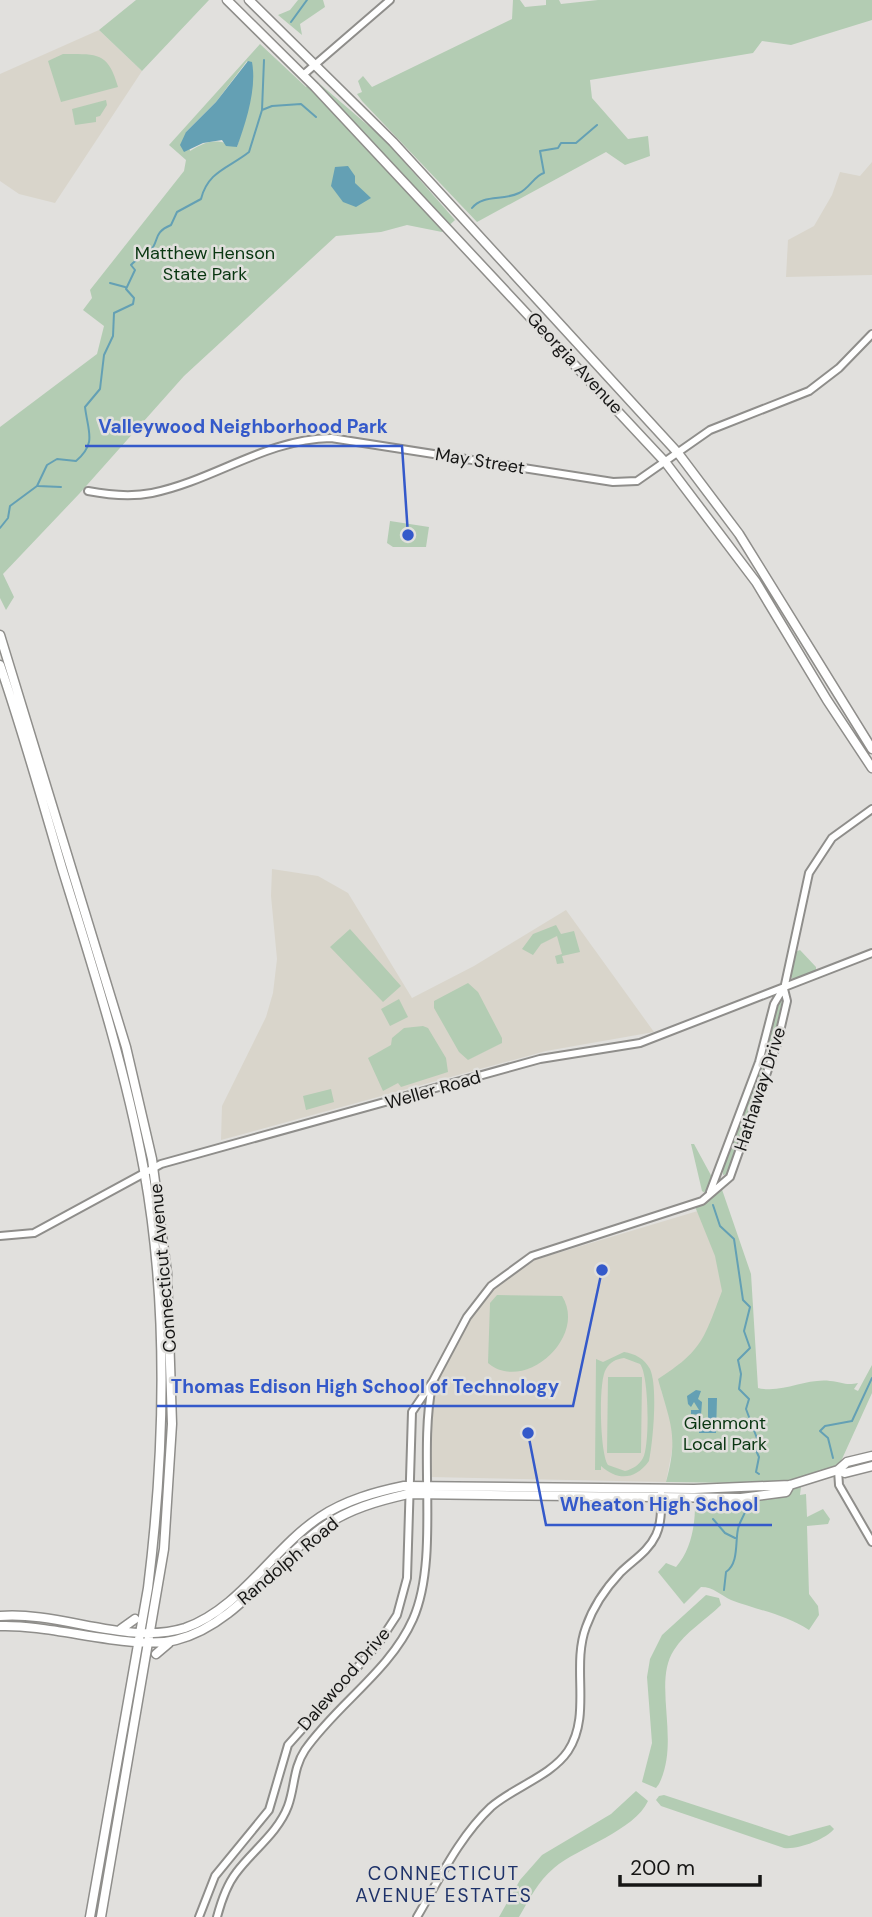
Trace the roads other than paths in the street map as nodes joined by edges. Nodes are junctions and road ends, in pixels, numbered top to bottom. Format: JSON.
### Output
{"nodes":[{"id":1,"x":227,"y":0,"type":"edge"},
{"id":2,"x":249,"y":0,"type":"edge"},
{"id":3,"x":390,"y":0,"type":"edge"},
{"id":4,"x":315,"y":62,"type":"junction"},
{"id":5,"x":303,"y":75,"type":"junction"},
{"id":6,"x":872,"y":334,"type":"edge"},
{"id":7,"x":678,"y":453,"type":"junction"},
{"id":8,"x":666,"y":463,"type":"junction"},
{"id":9,"x":88,"y":491,"type":"dead end"},
{"id":10,"x":0,"y":635,"type":"edge"},
{"id":11,"x":0,"y":665,"type":"edge"},
{"id":12,"x":872,"y":750,"type":"edge"},
{"id":13,"x":872,"y":768,"type":"edge"},
{"id":14,"x":872,"y":808,"type":"edge"},
{"id":15,"x":872,"y":953,"type":"edge"},
{"id":16,"x":784,"y":989,"type":"junction"},
{"id":17,"x":153,"y":1167,"type":"junction"},
{"id":18,"x":144,"y":1172,"type":"junction"},
{"id":19,"x":721,"y":1186,"type":"joint"},
{"id":20,"x":702,"y":1202,"type":"junction"},
{"id":21,"x":0,"y":1237,"type":"edge"},
{"id":22,"x":433,"y":1381,"type":"junction"},
{"id":23,"x":872,"y":1455,"type":"edge"},
{"id":24,"x":872,"y":1466,"type":"edge"},
{"id":25,"x":838,"y":1470,"type":"junction"},
{"id":26,"x":426,"y":1488,"type":"junction"},
{"id":27,"x":408,"y":1490,"type":"junction"},
{"id":28,"x":661,"y":1492,"type":"junction"},
{"id":29,"x":872,"y":1542,"type":"edge"},
{"id":30,"x":0,"y":1616,"type":"edge"},
{"id":31,"x":135,"y":1619,"type":"dead end"},
{"id":32,"x":0,"y":1626,"type":"edge"},
{"id":33,"x":121,"y":1629,"type":"junction"},
{"id":34,"x":140,"y":1637,"type":"junction"},
{"id":35,"x":150,"y":1638,"type":"junction"},
{"id":36,"x":173,"y":1641,"type":"junction"},
{"id":37,"x":156,"y":1654,"type":"dead end"},
{"id":38,"x":90,"y":1917,"type":"edge"},
{"id":39,"x":101,"y":1917,"type":"edge"},
{"id":40,"x":200,"y":1917,"type":"edge"},
{"id":41,"x":217,"y":1917,"type":"edge"},
{"id":42,"x":417,"y":1917,"type":"edge"}],
"edges":[{"from":1,"to":5,"type":"main road","name":"Georgia Avenue"},
{"from":2,"to":4,"type":"main road","name":"Georgia Avenue"},
{"from":3,"to":4,"type":"street"},
{"from":4,"to":5,"type":"street"},
{"from":4,"to":7,"type":"main road","name":"Georgia Avenue"},
{"from":5,"to":8,"type":"main road","name":"Georgia Avenue"},
{"from":6,"to":7,"type":"street","name":"May Street"},
{"from":7,"to":8,"type":"street","name":"May Street"},
{"from":7,"to":12,"type":"main road","name":"Georgia Avenue"},
{"from":8,"to":9,"type":"street","name":"May Street"},
{"from":8,"to":13,"type":"main road","name":"Georgia Avenue"},
{"from":10,"to":17,"type":"main road","name":"Connecticut Avenue"},
{"from":11,"to":18,"type":"main road","name":"Connecticut Avenue"},
{"from":14,"to":16,"type":"street","name":"Hathaway Drive"},
{"from":15,"to":16,"type":"street","name":"Weller Road"},
{"from":16,"to":17,"type":"street","name":"Weller Road"},
{"from":16,"to":19,"type":"street","name":"Hathaway Drive"},
{"from":16,"to":20,"type":"street","name":"Hathaway Drive"},
{"from":17,"to":18,"type":"street","name":"Weller Road"},
{"from":17,"to":35,"type":"main road","name":"Connecticut Avenue"},
{"from":18,"to":21,"type":"street","name":"Weller Road"},
{"from":18,"to":34,"type":"main road","name":"Connecticut Avenue"},
{"from":19,"to":20,"type":"street","name":"Dalewood Drive"},
{"from":20,"to":22,"type":"street","name":"Dalewood Drive"},
{"from":22,"to":26,"type":"street","name":"Dalewood Drive"},
{"from":22,"to":27,"type":"street","name":"Dalewood Drive"},
{"from":23,"to":25,"type":"main road","name":"Randolph Road"},
{"from":24,"to":25,"type":"main road","name":"Randolph Road"},
{"from":25,"to":28,"type":"main road","name":"Randolph Road"},
{"from":25,"to":29,"type":"street"},
{"from":26,"to":27,"type":"main road","name":"Randolph Road"},
{"from":26,"to":28,"type":"main road","name":"Randolph Road"},
{"from":26,"to":41,"type":"street","name":"Dalewood Drive"},
{"from":27,"to":35,"type":"main road","name":"Randolph Road"},
{"from":27,"to":36,"type":"main road","name":"Randolph Road"},
{"from":27,"to":40,"type":"street","name":"Dalewood Drive"},
{"from":28,"to":42,"type":"street"},
{"from":30,"to":33,"type":"main road","name":"Randolph Road"},
{"from":31,"to":33,"type":"main road"},
{"from":32,"to":34,"type":"main road","name":"Randolph Road"},
{"from":33,"to":34,"type":"main road","name":"Randolph Road"},
{"from":34,"to":35,"type":"main road","name":"Randolph Road"},
{"from":34,"to":38,"type":"main road","name":"Connecticut Avenue"},
{"from":35,"to":36,"type":"main road","name":"Randolph Road"},
{"from":35,"to":39,"type":"main road","name":"Connecticut Avenue"},
{"from":36,"to":37,"type":"main road"}]}
